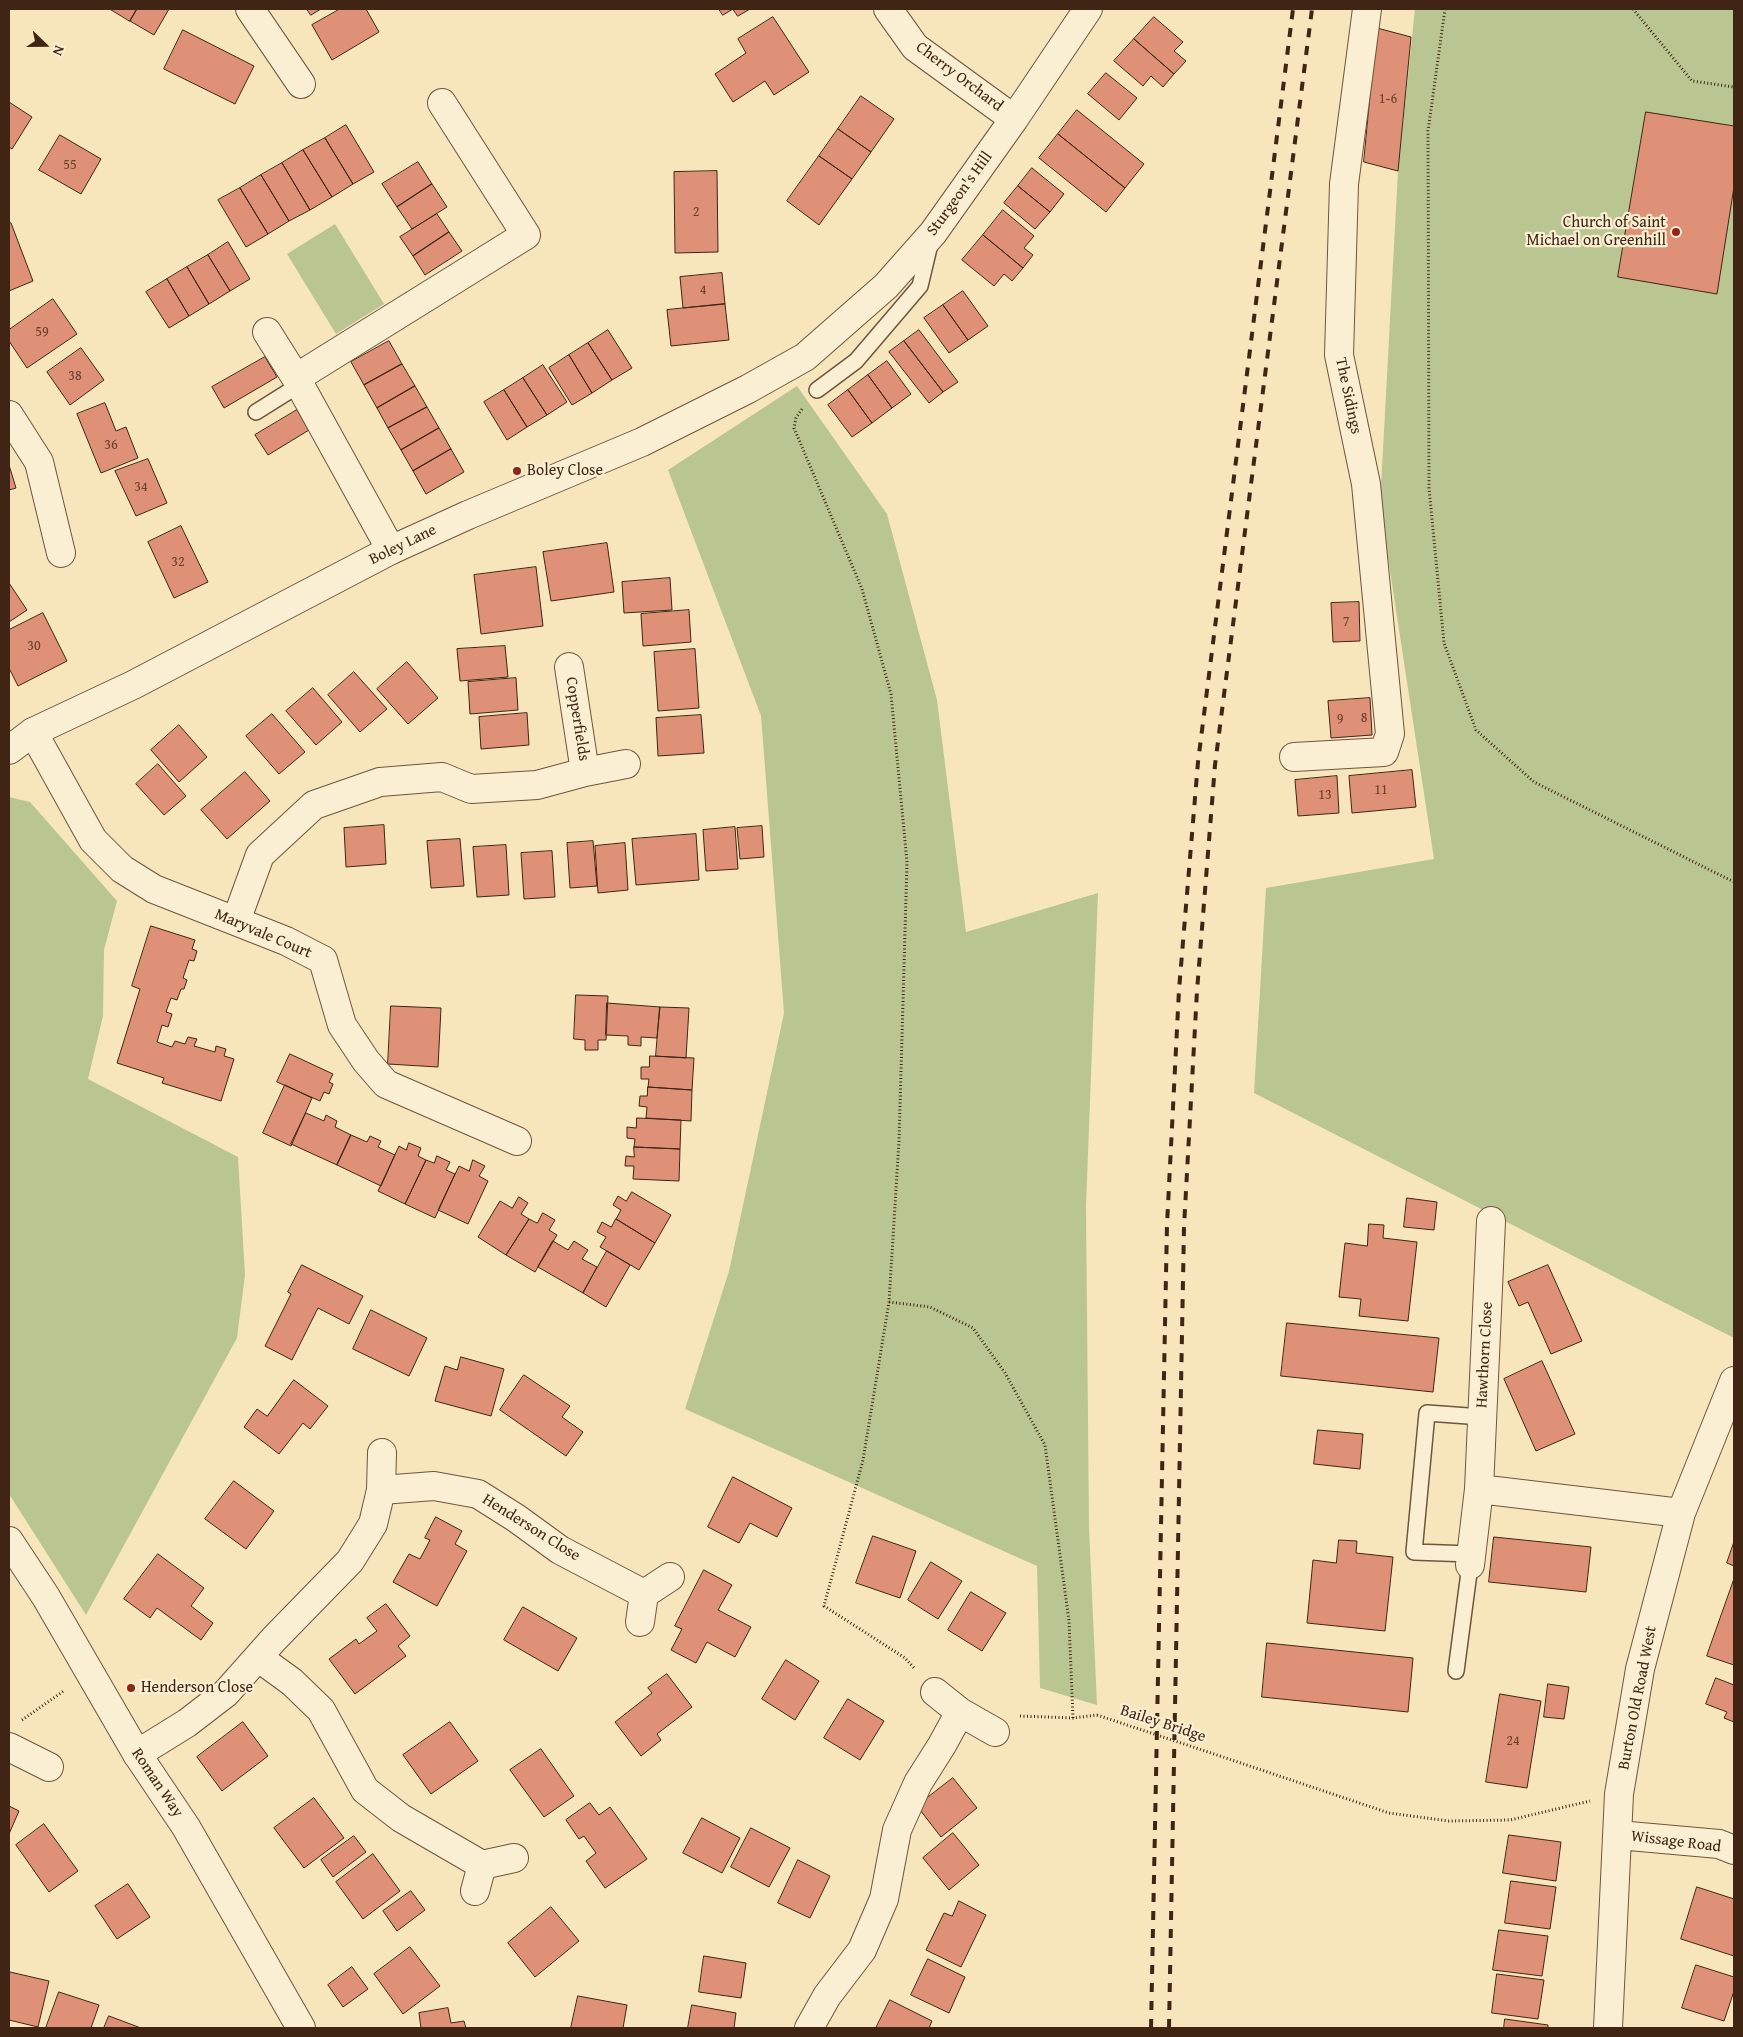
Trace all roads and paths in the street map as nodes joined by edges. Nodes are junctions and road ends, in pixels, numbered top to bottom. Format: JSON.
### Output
{"nodes":[{"id":1,"x":250,"y":9,"type":"edge"},
{"id":2,"x":888,"y":9,"type":"edge"},
{"id":3,"x":1088,"y":9,"type":"edge"},
{"id":4,"x":1367,"y":9,"type":"edge"},
{"id":5,"x":1445,"y":9,"type":"edge"},
{"id":6,"x":1634,"y":9,"type":"edge"},
{"id":7,"x":301,"y":84,"type":"dead end"},
{"id":8,"x":1734,"y":87,"type":"edge"},
{"id":9,"x":442,"y":103,"type":"dead end"},
{"id":10,"x":1014,"y":119,"type":"junction"},
{"id":11,"x":933,"y":233,"type":"junction"},
{"id":12,"x":267,"y":332,"type":"dead end"},
{"id":13,"x":805,"y":357,"type":"joint"},
{"id":14,"x":298,"y":382,"type":"junction"},
{"id":15,"x":817,"y":390,"type":"joint"},
{"id":16,"x":256,"y":412,"type":"dead end"},
{"id":17,"x":9,"y":415,"type":"edge"},
{"id":18,"x":391,"y":550,"type":"junction"},
{"id":19,"x":61,"y":552,"type":"dead end"},
{"id":20,"x":570,"y":667,"type":"dead end"},
{"id":21,"x":33,"y":732,"type":"junction"},
{"id":22,"x":9,"y":750,"type":"edge"},
{"id":23,"x":1294,"y":757,"type":"dead end"},
{"id":24,"x":626,"y":764,"type":"dead end"},
{"id":25,"x":585,"y":772,"type":"junction"},
{"id":26,"x":1734,"y":882,"type":"edge"},
{"id":27,"x":236,"y":920,"type":"junction"},
{"id":28,"x":517,"y":1140,"type":"dead end"},
{"id":29,"x":1491,"y":1221,"type":"dead end"},
{"id":30,"x":889,"y":1302,"type":"junction"},
{"id":31,"x":1734,"y":1381,"type":"edge"},
{"id":32,"x":1482,"y":1417,"type":"junction"},
{"id":33,"x":382,"y":1453,"type":"dead end"},
{"id":34,"x":1479,"y":1489,"type":"junction"},
{"id":35,"x":381,"y":1490,"type":"junction"},
{"id":36,"x":1681,"y":1513,"type":"junction"},
{"id":37,"x":9,"y":1542,"type":"edge"},
{"id":38,"x":1470,"y":1560,"type":"junction"},
{"id":39,"x":670,"y":1577,"type":"dead end"},
{"id":40,"x":644,"y":1594,"type":"junction"},
{"id":41,"x":640,"y":1622,"type":"dead end"},
{"id":42,"x":259,"y":1658,"type":"junction"},
{"id":43,"x":1456,"y":1672,"type":"dead end"},
{"id":44,"x":90,"y":1673,"type":"junction"},
{"id":45,"x":935,"y":1692,"type":"joint"},
{"id":46,"x":960,"y":1712,"type":"junction"},
{"id":47,"x":1073,"y":1718,"type":"junction"},
{"id":48,"x":989,"y":1729,"type":"joint"},
{"id":49,"x":13,"y":1735,"type":"edge"},
{"id":50,"x":137,"y":1754,"type":"junction"},
{"id":51,"x":48,"y":1766,"type":"dead end"},
{"id":52,"x":1620,"y":1794,"type":"junction"},
{"id":53,"x":1618,"y":1834,"type":"junction"},
{"id":54,"x":1734,"y":1850,"type":"edge"},
{"id":55,"x":514,"y":1858,"type":"dead end"},
{"id":56,"x":482,"y":1865,"type":"junction"},
{"id":57,"x":475,"y":1891,"type":"dead end"},
{"id":58,"x":300,"y":2028,"type":"edge"},
{"id":59,"x":809,"y":2028,"type":"edge"},
{"id":60,"x":1608,"y":2028,"type":"edge"}],
"edges":[{"from":1,"to":7,"type":"street"},
{"from":2,"to":10,"type":"street","name":"Cherry Orchard"},
{"from":3,"to":10,"type":"street","name":"Sturgeon's Hill"},
{"from":4,"to":23,"type":"street","name":"The Sidings"},
{"from":5,"to":26,"type":"path"},
{"from":6,"to":8,"type":"path"},
{"from":9,"to":14,"type":"street"},
{"from":10,"to":11,"type":"street","name":"Sturgeon's Hill"},
{"from":11,"to":13,"type":"street","name":"Sturgeon's Hill"},
{"from":11,"to":15,"type":"lane"},
{"from":12,"to":14,"type":"street"},
{"from":13,"to":18,"type":"street","name":"Boley Lane"},
{"from":14,"to":16,"type":"lane"},
{"from":14,"to":18,"type":"street"},
{"from":15,"to":30,"type":"path"},
{"from":17,"to":19,"type":"street"},
{"from":18,"to":21,"type":"street","name":"Boley Lane"},
{"from":20,"to":25,"type":"street","name":"Copperfields"},
{"from":21,"to":22,"type":"street","name":"Boley Lane"},
{"from":21,"to":27,"type":"street","name":"Maryvale Court"},
{"from":24,"to":25,"type":"street","name":"Copperfields"},
{"from":25,"to":27,"type":"street","name":"Copperfields"},
{"from":27,"to":28,"type":"street","name":"Maryvale Court"},
{"from":29,"to":32,"type":"street","name":"Hawthorn Close"},
{"from":30,"to":45,"type":"path"},
{"from":30,"to":47,"type":"path"},
{"from":31,"to":36,"type":"street","name":"Burton Old Road West"},
{"from":32,"to":34,"type":"street","name":"Hawthorn Close"},
{"from":32,"to":38,"type":"lane"},
{"from":33,"to":35,"type":"street"},
{"from":34,"to":36,"type":"street"},
{"from":34,"to":38,"type":"street","name":"Hawthorn Close"},
{"from":35,"to":40,"type":"street","name":"Henderson Close"},
{"from":35,"to":42,"type":"street"},
{"from":36,"to":52,"type":"street","name":"Burton Old Road West"},
{"from":37,"to":44,"type":"street","name":"Roman Way"},
{"from":38,"to":43,"type":"lane"},
{"from":39,"to":40,"type":"street"},
{"from":40,"to":41,"type":"street"},
{"from":42,"to":50,"type":"street"},
{"from":42,"to":56,"type":"street"},
{"from":44,"to":49,"type":"path"},
{"from":44,"to":50,"type":"street","name":"Roman Way"},
{"from":45,"to":46,"type":"street"},
{"from":46,"to":48,"type":"street"},
{"from":46,"to":59,"type":"street"},
{"from":47,"to":48,"type":"path"},
{"from":47,"to":52,"type":"path","name":"Bailey Bridge","bridge":true},
{"from":49,"to":51,"type":"street"},
{"from":50,"to":58,"type":"street","name":"Roman Way"},
{"from":52,"to":53,"type":"street","name":"Burton Old Road West"},
{"from":53,"to":54,"type":"street","name":"Wissage Road"},
{"from":53,"to":60,"type":"street","name":"Burton Old Road West"},
{"from":55,"to":56,"type":"street"},
{"from":56,"to":57,"type":"street"}]}
